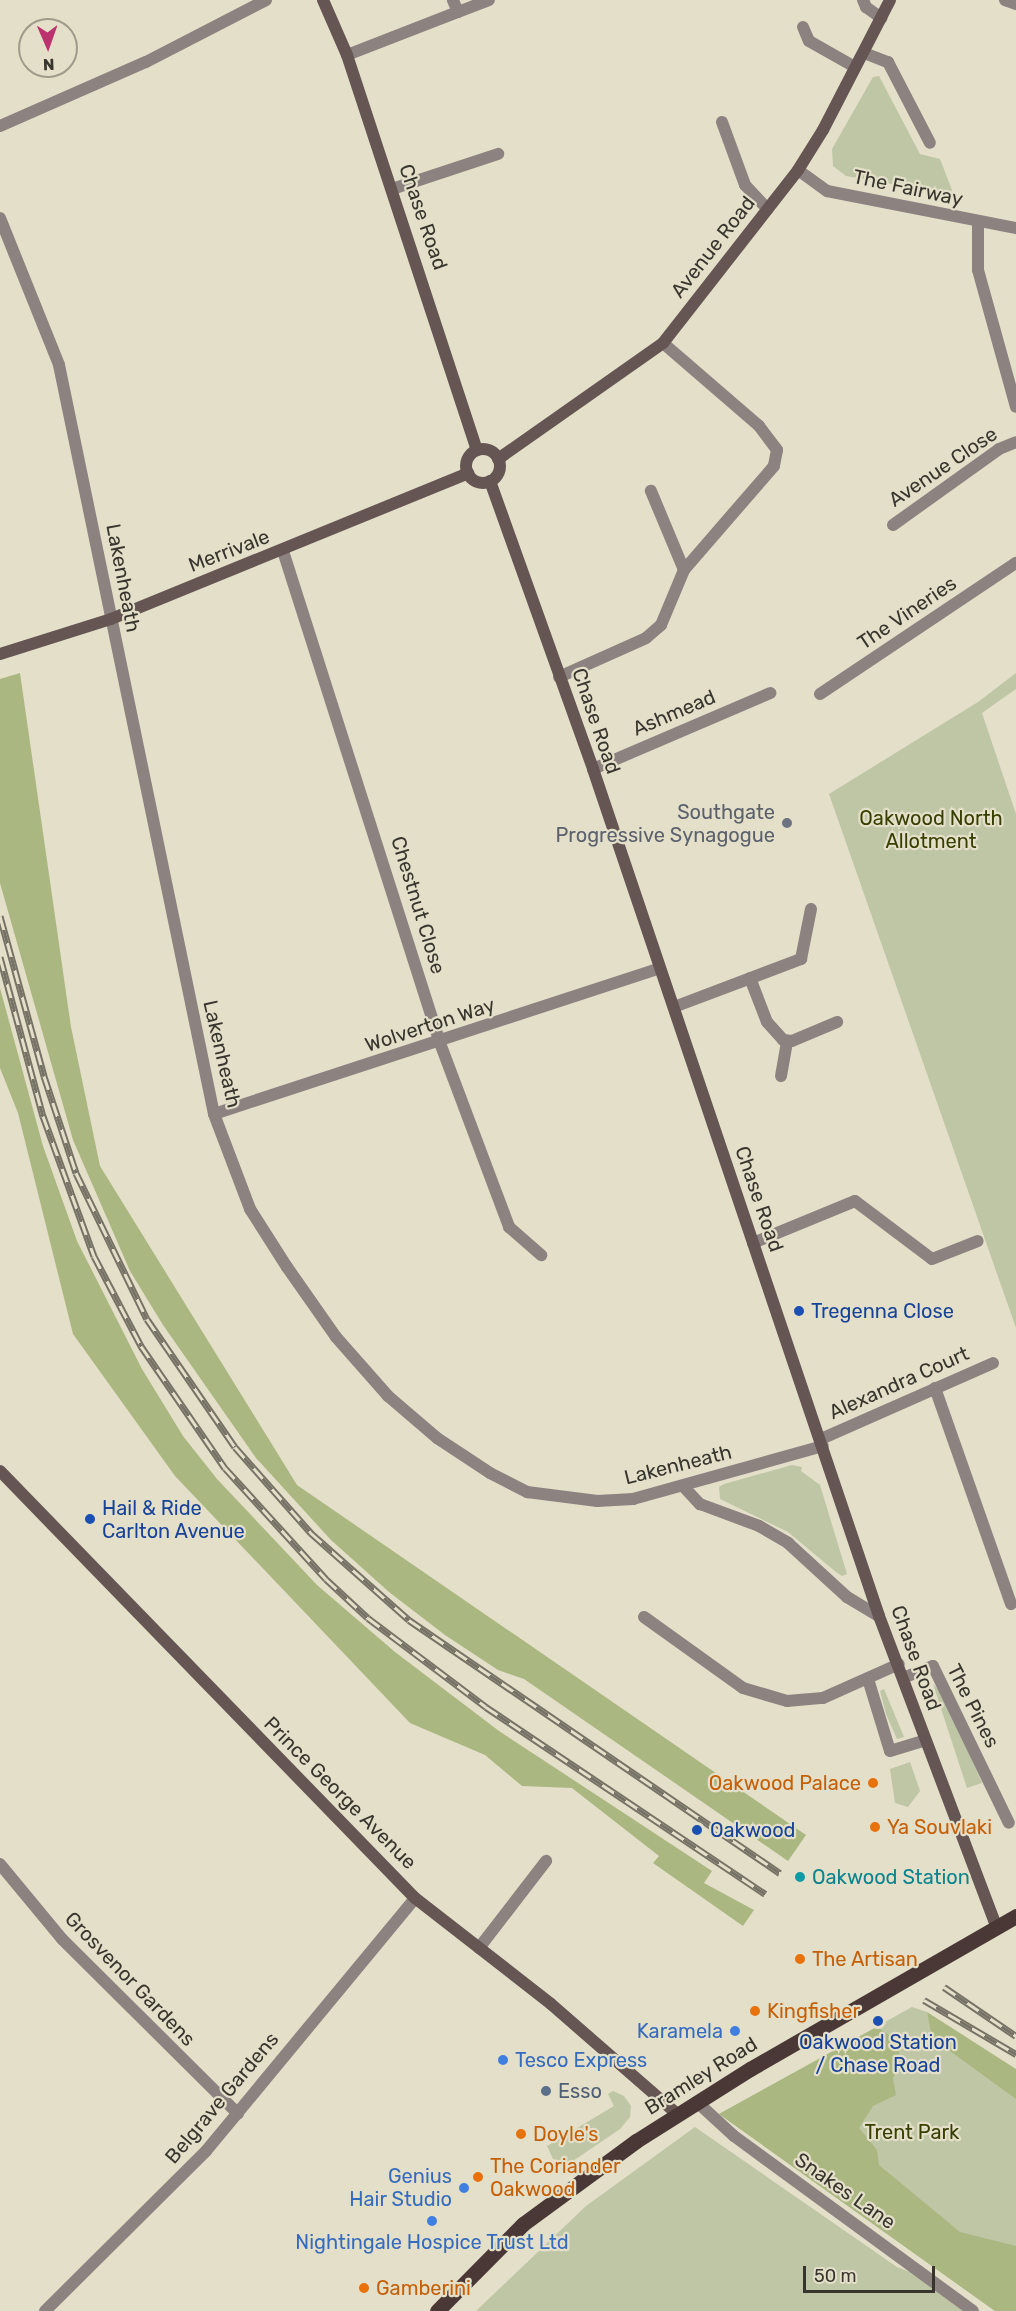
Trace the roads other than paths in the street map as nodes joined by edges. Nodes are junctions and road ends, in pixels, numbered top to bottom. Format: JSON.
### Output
{"nodes":[{"id":1,"x":266,"y":0,"type":"edge"},
{"id":2,"x":323,"y":0,"type":"edge"},
{"id":3,"x":489,"y":0,"type":"edge"},
{"id":4,"x":863,"y":0,"type":"edge"},
{"id":5,"x":890,"y":0,"type":"edge"},
{"id":6,"x":1005,"y":0,"type":"edge"},
{"id":7,"x":1016,"y":4,"type":"edge"},
{"id":8,"x":455,"y":6,"type":"edge"},
{"id":9,"x":881,"y":18,"type":"junction"},
{"id":10,"x":803,"y":27,"type":"dead end"},
{"id":11,"x":864,"y":53,"type":"junction"},
{"id":12,"x":347,"y":55,"type":"junction"},
{"id":13,"x":855,"y":68,"type":"junction"},
{"id":14,"x":722,"y":122,"type":"dead end"},
{"id":15,"x":0,"y":126,"type":"edge"},
{"id":16,"x":930,"y":143,"type":"dead end"},
{"id":17,"x":498,"y":154,"type":"dead end"},
{"id":18,"x":798,"y":170,"type":"junction"},
{"id":19,"x":392,"y":189,"type":"junction"},
{"id":20,"x":767,"y":209,"type":"junction"},
{"id":21,"x":0,"y":218,"type":"edge"},
{"id":22,"x":978,"y":224,"type":"junction"},
{"id":23,"x":1016,"y":228,"type":"edge"},
{"id":24,"x":663,"y":343,"type":"junction"},
{"id":25,"x":1016,"y":407,"type":"edge"},
{"id":26,"x":1016,"y":442,"type":"edge"},
{"id":27,"x":477,"y":450,"type":"junction"},
{"id":28,"x":498,"y":459,"type":"junction"},
{"id":29,"x":468,"y":473,"type":"junction"},
{"id":30,"x":490,"y":481,"type":"junction"},
{"id":31,"x":651,"y":490,"type":"dead end"},
{"id":32,"x":893,"y":525,"type":"dead end"},
{"id":33,"x":283,"y":551,"type":"junction"},
{"id":34,"x":1016,"y":563,"type":"edge"},
{"id":35,"x":684,"y":570,"type":"junction"},
{"id":36,"x":111,"y":619,"type":"junction"},
{"id":37,"x":1,"y":654,"type":"edge"},
{"id":38,"x":559,"y":677,"type":"junction"},
{"id":39,"x":770,"y":693,"type":"dead end"},
{"id":40,"x":820,"y":694,"type":"dead end"},
{"id":41,"x":593,"y":769,"type":"junction"},
{"id":42,"x":811,"y":909,"type":"dead end"},
{"id":43,"x":658,"y":969,"type":"junction"},
{"id":44,"x":750,"y":978,"type":"junction"},
{"id":45,"x":674,"y":1007,"type":"junction"},
{"id":46,"x":837,"y":1022,"type":"dead end"},
{"id":47,"x":440,"y":1042,"type":"junction"},
{"id":48,"x":787,"y":1042,"type":"junction"},
{"id":49,"x":781,"y":1076,"type":"dead end"},
{"id":50,"x":214,"y":1114,"type":"junction"},
{"id":51,"x":978,"y":1241,"type":"dead end"},
{"id":52,"x":753,"y":1244,"type":"junction"},
{"id":53,"x":541,"y":1255,"type":"dead end"},
{"id":54,"x":993,"y":1363,"type":"dead end"},
{"id":55,"x":934,"y":1388,"type":"junction"},
{"id":56,"x":822,"y":1442,"type":"junction"},
{"id":57,"x":0,"y":1471,"type":"edge"},
{"id":58,"x":683,"y":1486,"type":"junction"},
{"id":59,"x":1011,"y":1604,"type":"dead end"},
{"id":60,"x":879,"y":1616,"type":"junction"},
{"id":61,"x":644,"y":1617,"type":"dead end"},
{"id":62,"x":899,"y":1664,"type":"junction"},
{"id":63,"x":903,"y":1677,"type":"junction"},
{"id":64,"x":868,"y":1679,"type":"junction"},
{"id":65,"x":925,"y":1740,"type":"junction"},
{"id":66,"x":1009,"y":1823,"type":"dead end"},
{"id":67,"x":546,"y":1860,"type":"dead end"},
{"id":68,"x":0,"y":1864,"type":"edge"},
{"id":69,"x":415,"y":1898,"type":"junction"},
{"id":70,"x":1016,"y":1916,"type":"edge"},
{"id":71,"x":996,"y":1926,"type":"junction"},
{"id":72,"x":478,"y":1948,"type":"junction"},
{"id":73,"x":697,"y":2102,"type":"junction"},
{"id":74,"x":238,"y":2114,"type":"junction"},
{"id":75,"x":677,"y":2114,"type":"junction"},
{"id":76,"x":45,"y":2311,"type":"edge"},
{"id":77,"x":437,"y":2311,"type":"edge"},
{"id":78,"x":973,"y":2311,"type":"edge"}],
"edges":[{"from":1,"to":15,"type":"street"},
{"from":2,"to":12,"type":"street","name":"Chase Road"},
{"from":3,"to":8,"type":"street"},
{"from":4,"to":9,"type":"street"},
{"from":5,"to":9,"type":"street","name":"Avenue Road"},
{"from":6,"to":7,"type":"street"},
{"from":8,"to":12,"type":"street"},
{"from":9,"to":11,"type":"street","name":"Avenue Road"},
{"from":10,"to":13,"type":"street"},
{"from":11,"to":13,"type":"street","name":"Avenue Road"},
{"from":11,"to":16,"type":"street"},
{"from":12,"to":19,"type":"street","name":"Chase Road"},
{"from":13,"to":18,"type":"street","name":"Avenue Road"},
{"from":14,"to":20,"type":"street"},
{"from":17,"to":19,"type":"street"},
{"from":18,"to":20,"type":"street","name":"Avenue Road"},
{"from":18,"to":22,"type":"street","name":"The Fairway"},
{"from":19,"to":27,"type":"street","name":"Chase Road"},
{"from":20,"to":24,"type":"street","name":"Avenue Road"},
{"from":21,"to":36,"type":"street","name":"Lakenheath"},
{"from":22,"to":23,"type":"street","name":"The Fairway"},
{"from":22,"to":25,"type":"street"},
{"from":24,"to":28,"type":"street","name":"Avenue Road"},
{"from":24,"to":35,"type":"street"},
{"from":26,"to":32,"type":"street","name":"Avenue Close"},
{"from":27,"to":28,"type":"street"},
{"from":27,"to":29,"type":"street"},
{"from":28,"to":30,"type":"street"},
{"from":29,"to":30,"type":"street"},
{"from":29,"to":33,"type":"street","name":"Merrivale"},
{"from":30,"to":38,"type":"street","name":"Chase Road"},
{"from":31,"to":35,"type":"street"},
{"from":33,"to":36,"type":"street","name":"Merrivale"},
{"from":33,"to":47,"type":"street","name":"Chestnut Close"},
{"from":34,"to":40,"type":"street","name":"The Vineries"},
{"from":35,"to":38,"type":"street"},
{"from":36,"to":37,"type":"street","name":"Merrivale"},
{"from":36,"to":50,"type":"street","name":"Lakenheath"},
{"from":38,"to":41,"type":"street","name":"Chase Road"},
{"from":39,"to":41,"type":"street","name":"Ashmead"},
{"from":41,"to":43,"type":"street","name":"Chase Road"},
{"from":42,"to":44,"type":"street"},
{"from":43,"to":45,"type":"street","name":"Chase Road"},
{"from":43,"to":47,"type":"street","name":"Wolverton Way"},
{"from":44,"to":45,"type":"street"},
{"from":44,"to":48,"type":"street"},
{"from":45,"to":52,"type":"street","name":"Chase Road"},
{"from":46,"to":48,"type":"street"},
{"from":47,"to":50,"type":"street","name":"Wolverton Way"},
{"from":47,"to":53,"type":"street","name":"Chestnut Close"},
{"from":48,"to":49,"type":"street"},
{"from":50,"to":58,"type":"street","name":"Lakenheath"},
{"from":51,"to":52,"type":"street"},
{"from":52,"to":56,"type":"street","name":"Chase Road"},
{"from":54,"to":55,"type":"street","name":"Alexandra Court"},
{"from":55,"to":56,"type":"street","name":"Alexandra Court"},
{"from":55,"to":59,"type":"street"},
{"from":56,"to":58,"type":"street","name":"Lakenheath"},
{"from":56,"to":60,"type":"street","name":"Chase Road"},
{"from":57,"to":69,"type":"street","name":"Prince George Avenue"},
{"from":58,"to":60,"type":"street"},
{"from":60,"to":62,"type":"street","name":"Chase Road"},
{"from":61,"to":64,"type":"street"},
{"from":62,"to":63,"type":"street","name":"Chase Road"},
{"from":62,"to":64,"type":"street"},
{"from":63,"to":65,"type":"street","name":"Chase Road"},
{"from":63,"to":66,"type":"street","name":"The Pines"},
{"from":64,"to":65,"type":"street"},
{"from":65,"to":71,"type":"street","name":"Chase Road"},
{"from":67,"to":72,"type":"street"},
{"from":68,"to":74,"type":"street","name":"Grosvenor Gardens"},
{"from":69,"to":72,"type":"street","name":"Prince George Avenue"},
{"from":69,"to":74,"type":"street","name":"Belgrave Gardens"},
{"from":70,"to":71,"type":"main road","name":"Bramley Road"},
{"from":71,"to":73,"type":"main road","name":"Bramley Road"},
{"from":72,"to":75,"type":"street","name":"Prince George Avenue"},
{"from":73,"to":75,"type":"main road","name":"Bramley Road"},
{"from":73,"to":78,"type":"street","name":"Snakes Lane"},
{"from":74,"to":76,"type":"street","name":"Belgrave Gardens"},
{"from":75,"to":77,"type":"main road","name":"Bramley Road"}]}
